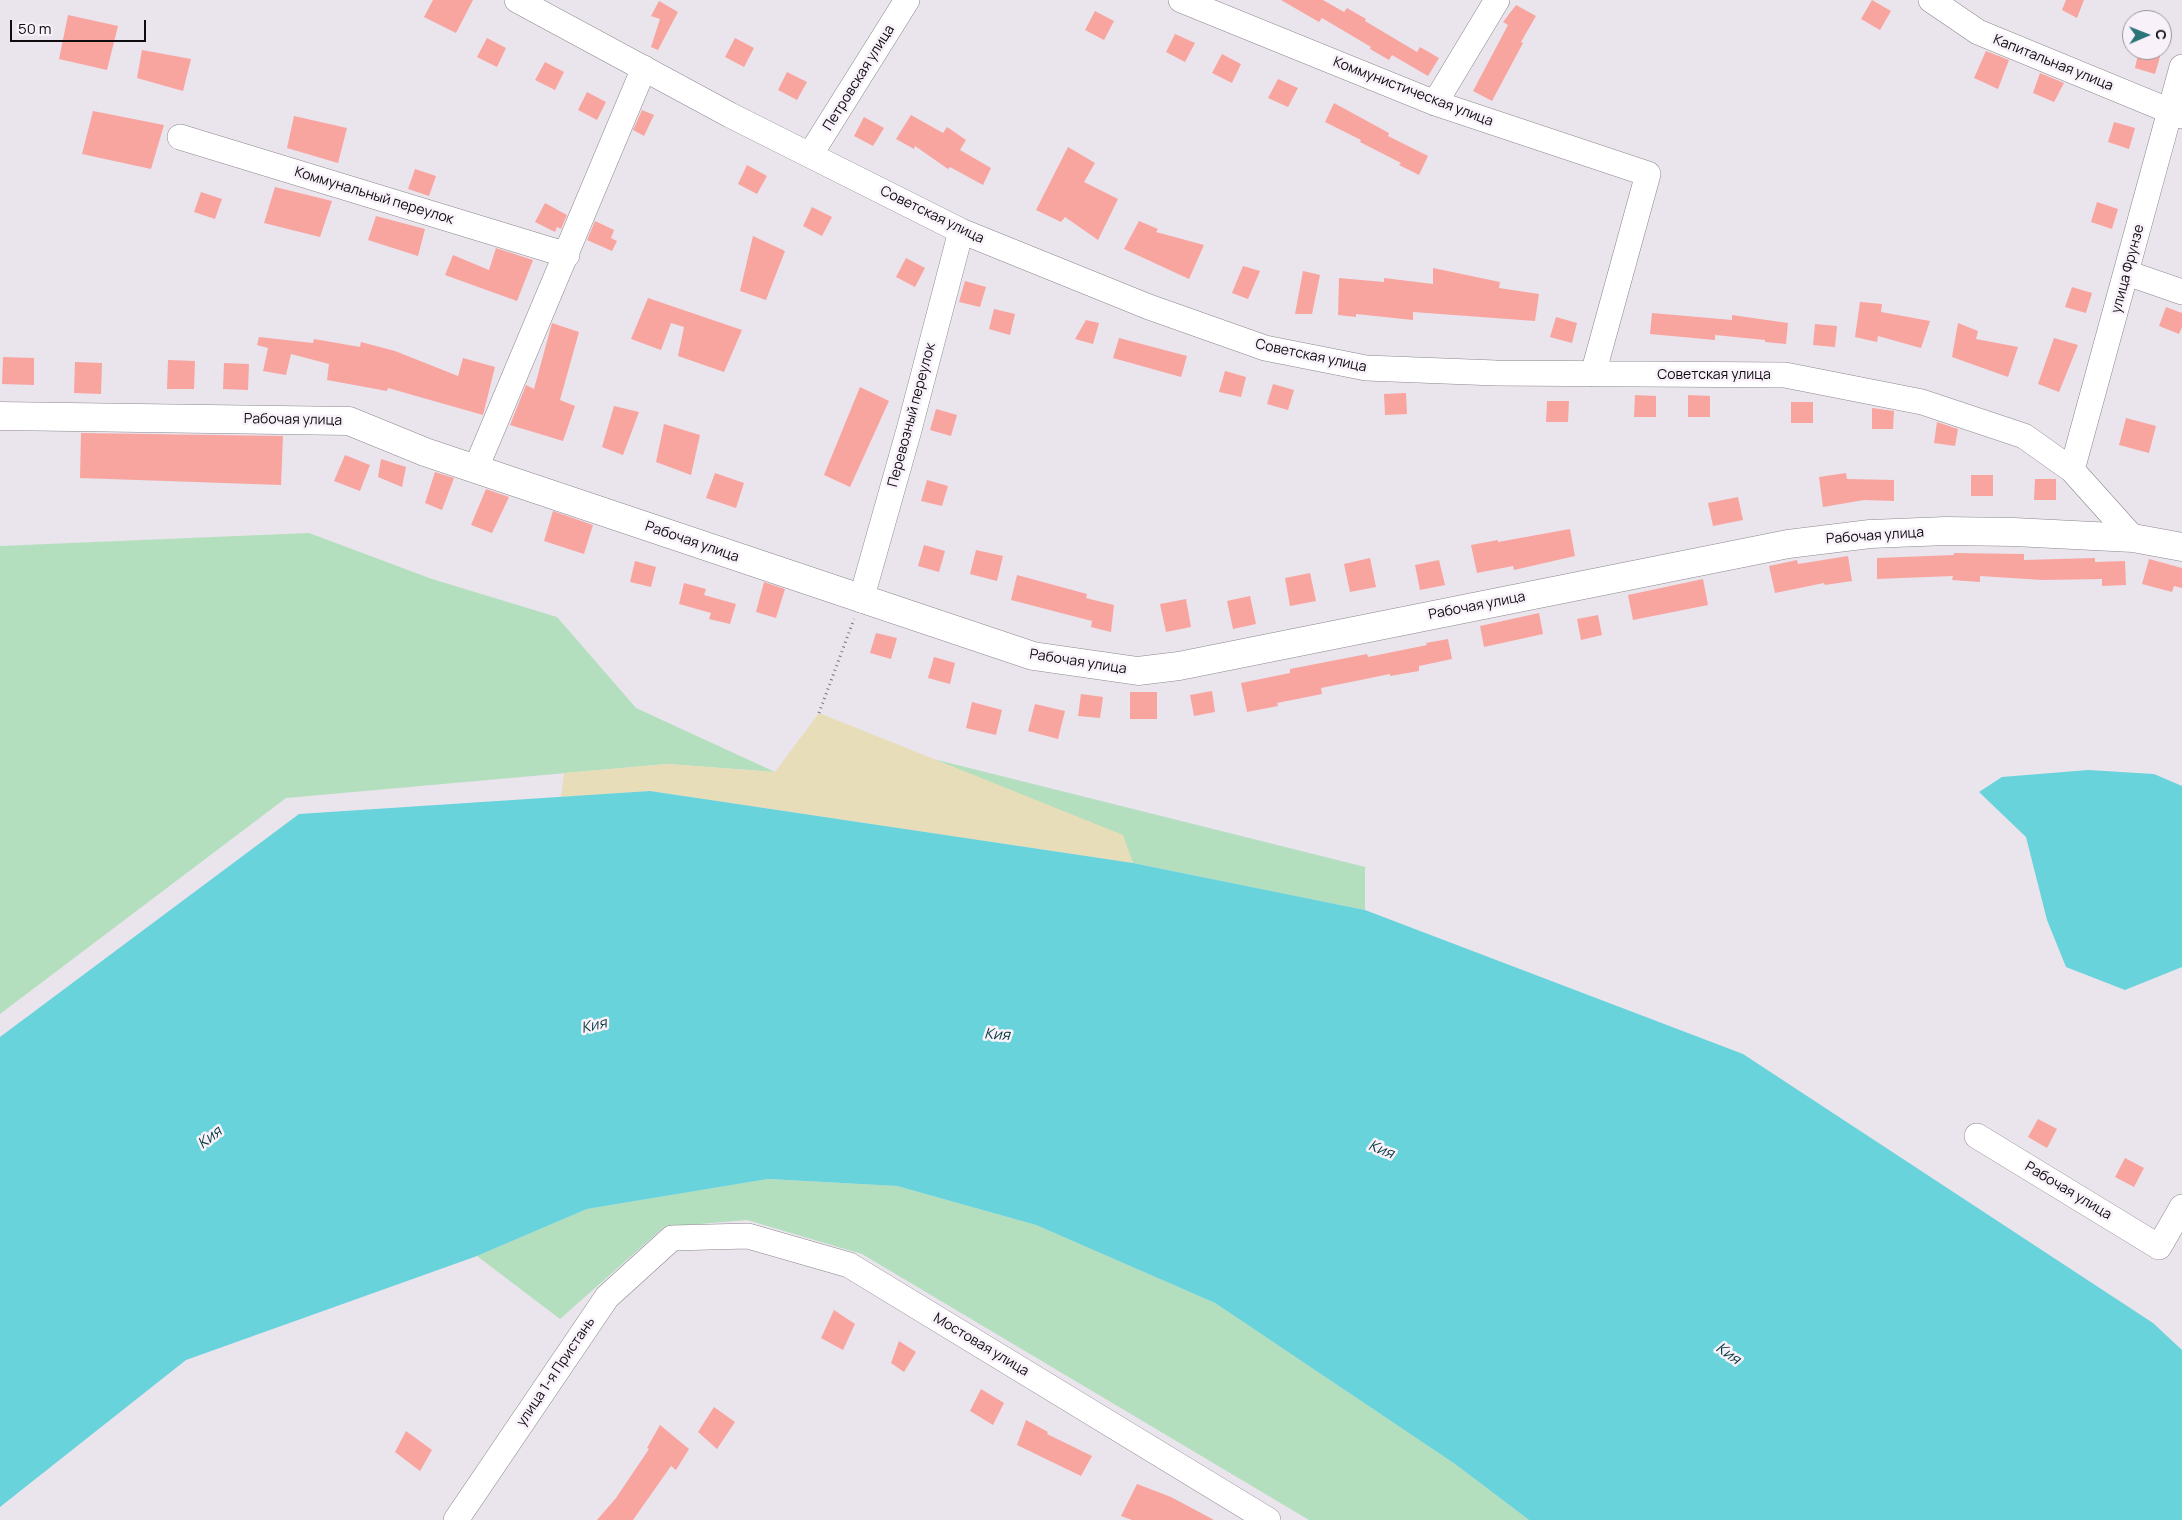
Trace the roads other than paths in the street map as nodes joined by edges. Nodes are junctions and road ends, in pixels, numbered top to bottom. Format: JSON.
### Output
{"nodes":[{"id":1,"x":517,"y":0,"type":"edge"},
{"id":2,"x":907,"y":0,"type":"edge"},
{"id":3,"x":1180,"y":0,"type":"edge"},
{"id":4,"x":1497,"y":0,"type":"edge"},
{"id":5,"x":1931,"y":0,"type":"edge"},
{"id":6,"x":2182,"y":67,"type":"edge"},
{"id":7,"x":644,"y":68,"type":"junction"},
{"id":8,"x":1435,"y":103,"type":"junction"},
{"id":9,"x":2176,"y":113,"type":"edge"},
{"id":10,"x":180,"y":137,"type":"dead end"},
{"id":11,"x":810,"y":155,"type":"junction"},
{"id":12,"x":961,"y":231,"type":"junction"},
{"id":13,"x":567,"y":255,"type":"junction"},
{"id":14,"x":2127,"y":273,"type":"junction"},
{"id":15,"x":2182,"y":292,"type":"edge"},
{"id":16,"x":1593,"y":374,"type":"junction"},
{"id":17,"x":0,"y":416,"type":"edge"},
{"id":18,"x":476,"y":468,"type":"junction"},
{"id":19,"x":2072,"y":470,"type":"junction"},
{"id":20,"x":2133,"y":538,"type":"junction"},
{"id":21,"x":2182,"y":547,"type":"edge"},
{"id":22,"x":861,"y":600,"type":"junction"},
{"id":23,"x":1977,"y":1136,"type":"dead end"},
{"id":24,"x":2182,"y":1207,"type":"edge"},
{"id":25,"x":672,"y":1238,"type":"joint"},
{"id":26,"x":456,"y":1520,"type":"edge"},
{"id":27,"x":1268,"y":1520,"type":"edge"}],
"edges":[{"from":1,"to":7,"type":"street","name":"Советская улица"},
{"from":2,"to":11,"type":"street","name":"Петровская улица"},
{"from":3,"to":8,"type":"street","name":"Коммунистическая улица"},
{"from":4,"to":8,"type":"street"},
{"from":5,"to":9,"type":"street","name":"Капитальная улица"},
{"from":6,"to":9,"type":"street","name":"улица Фрунзе"},
{"from":7,"to":11,"type":"street","name":"Советская улица"},
{"from":7,"to":13,"type":"street"},
{"from":8,"to":16,"type":"street","name":"Коммунистическая улица"},
{"from":9,"to":14,"type":"street","name":"улица Фрунзе"},
{"from":10,"to":13,"type":"street","name":"Коммунальный переулок"},
{"from":11,"to":12,"type":"street","name":"Советская улица"},
{"from":12,"to":16,"type":"street","name":"Советская улица"},
{"from":12,"to":22,"type":"street","name":"Перевозный переулок"},
{"from":13,"to":18,"type":"street"},
{"from":14,"to":15,"type":"street"},
{"from":14,"to":19,"type":"street","name":"улица Фрунзе"},
{"from":16,"to":19,"type":"street","name":"Советская улица"},
{"from":17,"to":18,"type":"main road","name":"Рабочая улица"},
{"from":18,"to":22,"type":"main road","name":"Рабочая улица"},
{"from":19,"to":20,"type":"street","name":"Советская улица"},
{"from":20,"to":21,"type":"main road","name":"Рабочая улица"},
{"from":20,"to":22,"type":"main road","name":"Рабочая улица"},
{"from":23,"to":24,"type":"street","name":"Рабочая улица"},
{"from":25,"to":26,"type":"street","name":"улица 1-я Пристань"},
{"from":25,"to":27,"type":"street","name":"Мостовая улица"}]}
